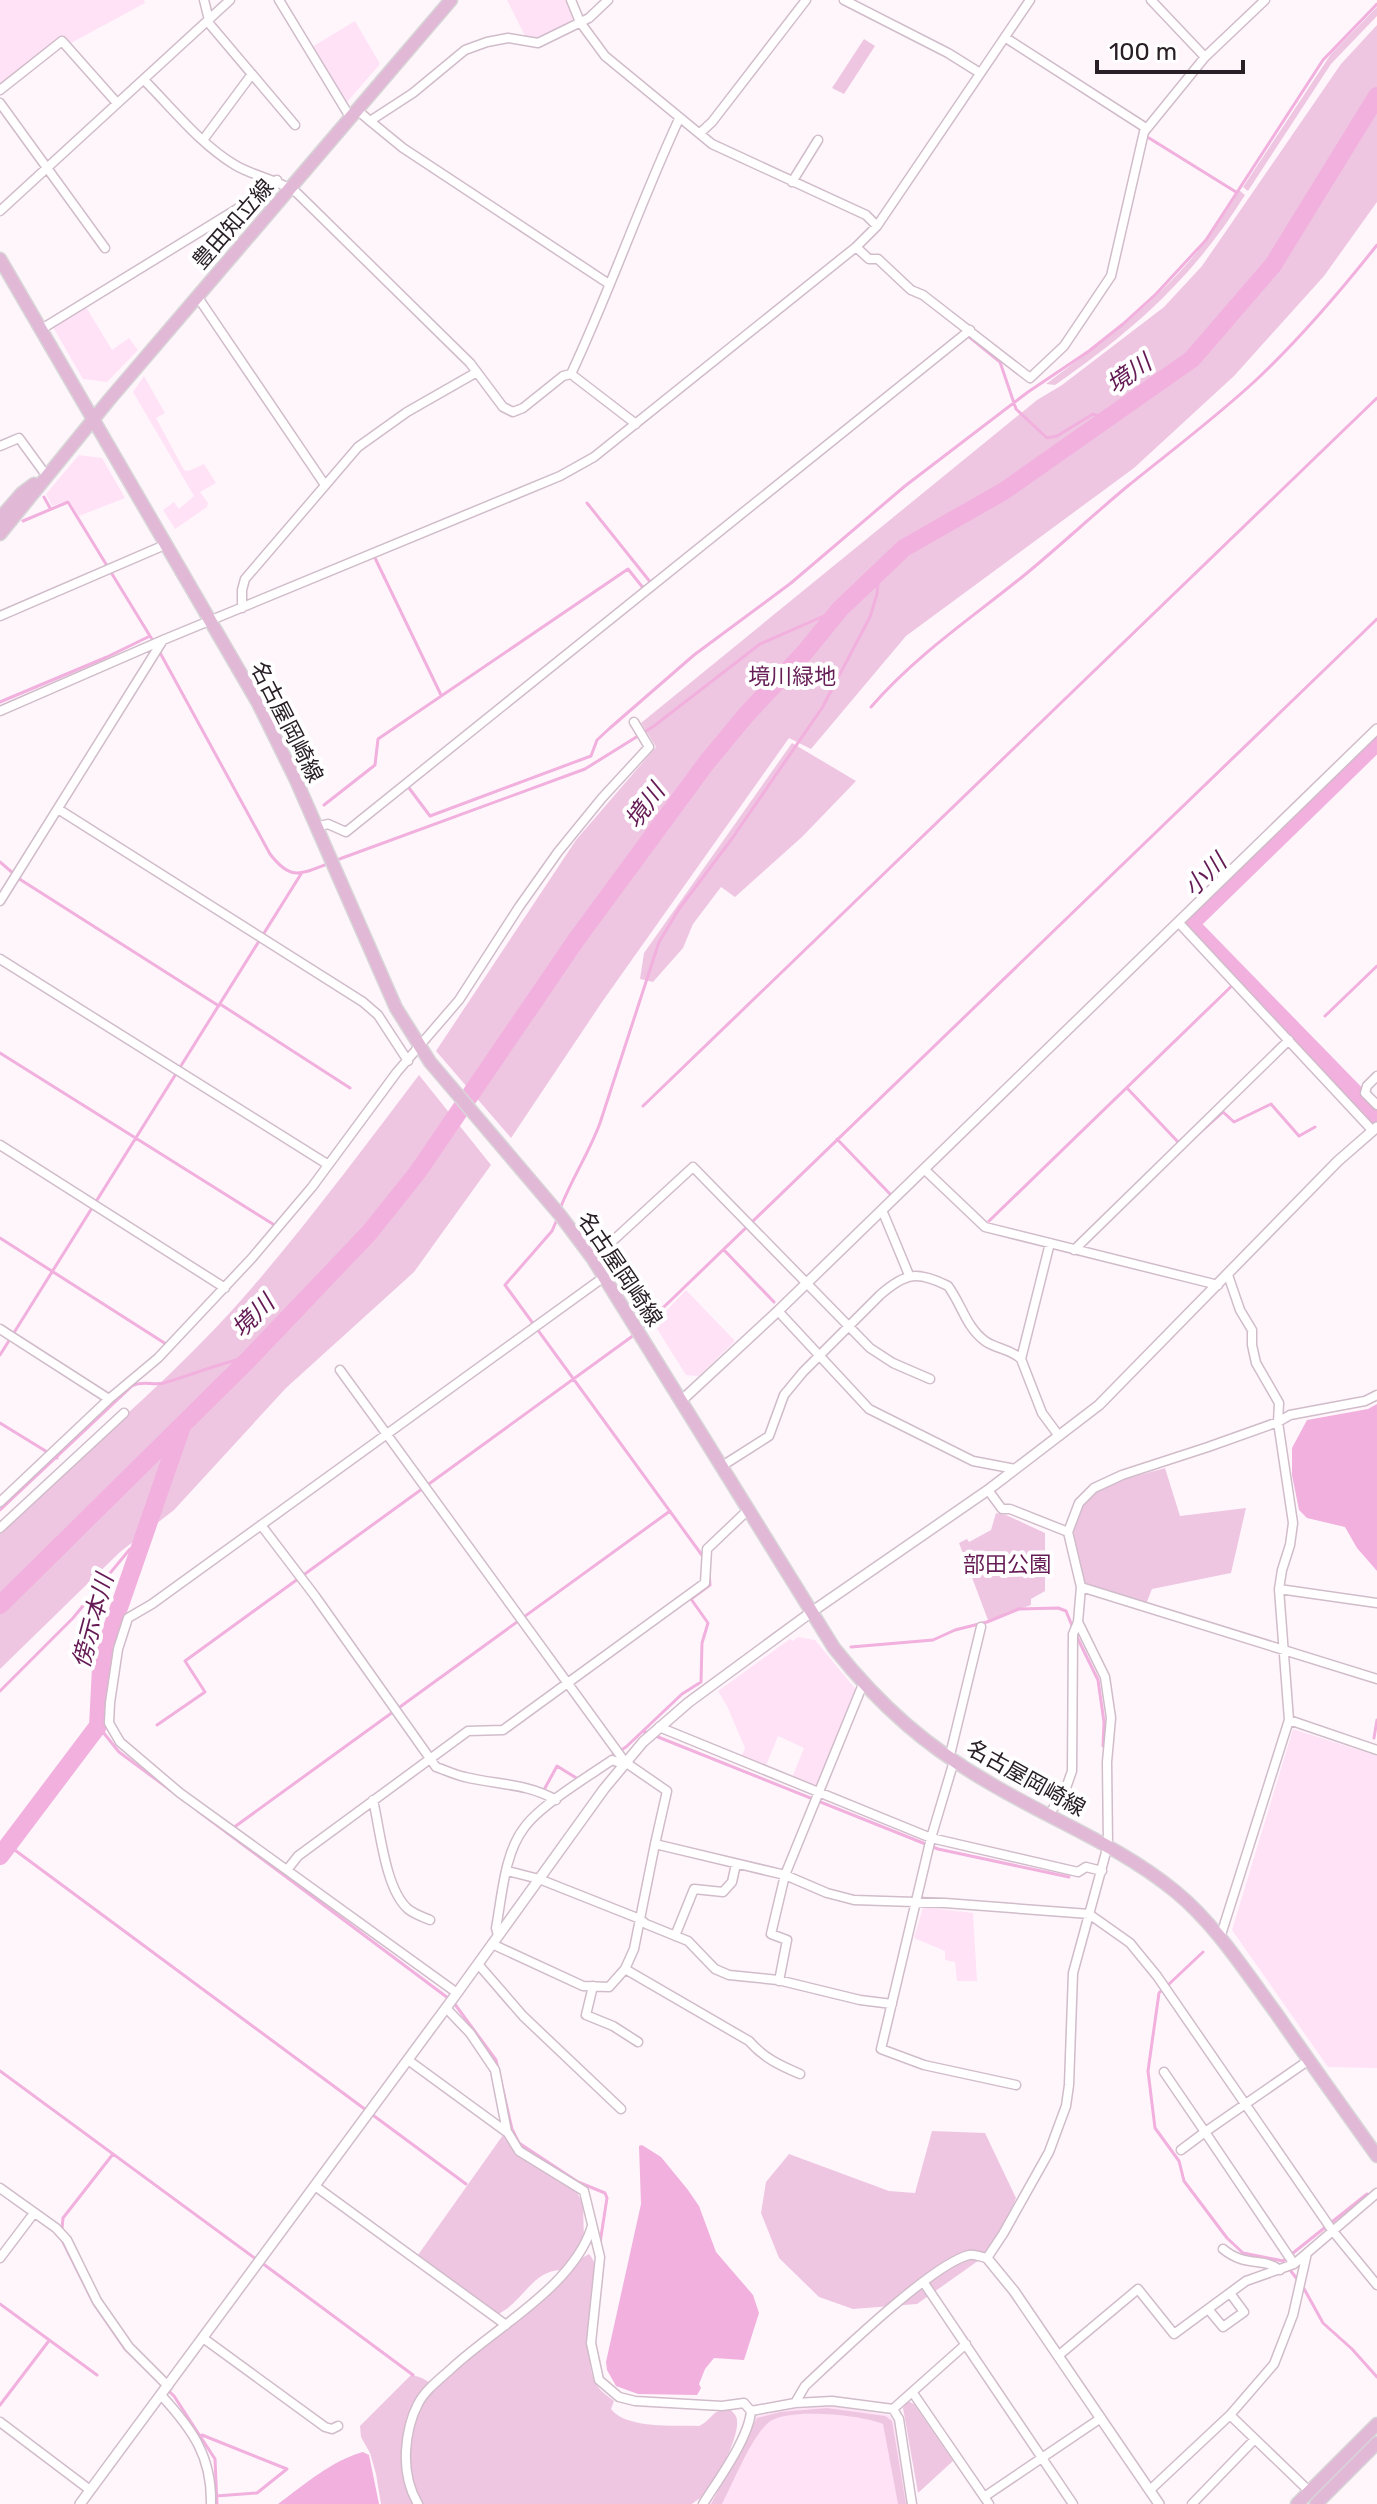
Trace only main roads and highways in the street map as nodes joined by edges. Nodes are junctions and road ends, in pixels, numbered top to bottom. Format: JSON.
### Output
{"nodes":[{"id":1,"x":449,"y":1,"type":"edge"},
{"id":2,"x":0,"y":259,"type":"edge"},
{"id":3,"x":94,"y":419,"type":"junction"},
{"id":4,"x":46,"y":475,"type":"junction"},
{"id":5,"x":0,"y":518,"type":"edge"},
{"id":6,"x":0,"y":534,"type":"edge"},
{"id":7,"x":1377,"y":2156,"type":"edge"},
{"id":8,"x":1377,"y":2424,"type":"edge"},
{"id":9,"x":1377,"y":2443,"type":"edge"},
{"id":10,"x":1297,"y":2504,"type":"edge"},
{"id":11,"x":1316,"y":2504,"type":"edge"}],
"edges":[{"from":1,"to":3,"type":"main road","name":"豊田知立線"},
{"from":2,"to":3,"type":"main road","name":"名古屋岡崎線"},
{"from":3,"to":4,"type":"main road","name":"豊田知立線"},
{"from":3,"to":7,"type":"main road","name":"名古屋岡崎線"},
{"from":4,"to":5,"type":"main road","name":"豊田知立線"},
{"from":4,"to":6,"type":"main road","name":"豊田知立線"},
{"from":8,"to":10,"type":"main road"},
{"from":9,"to":11,"type":"main road"}]}
